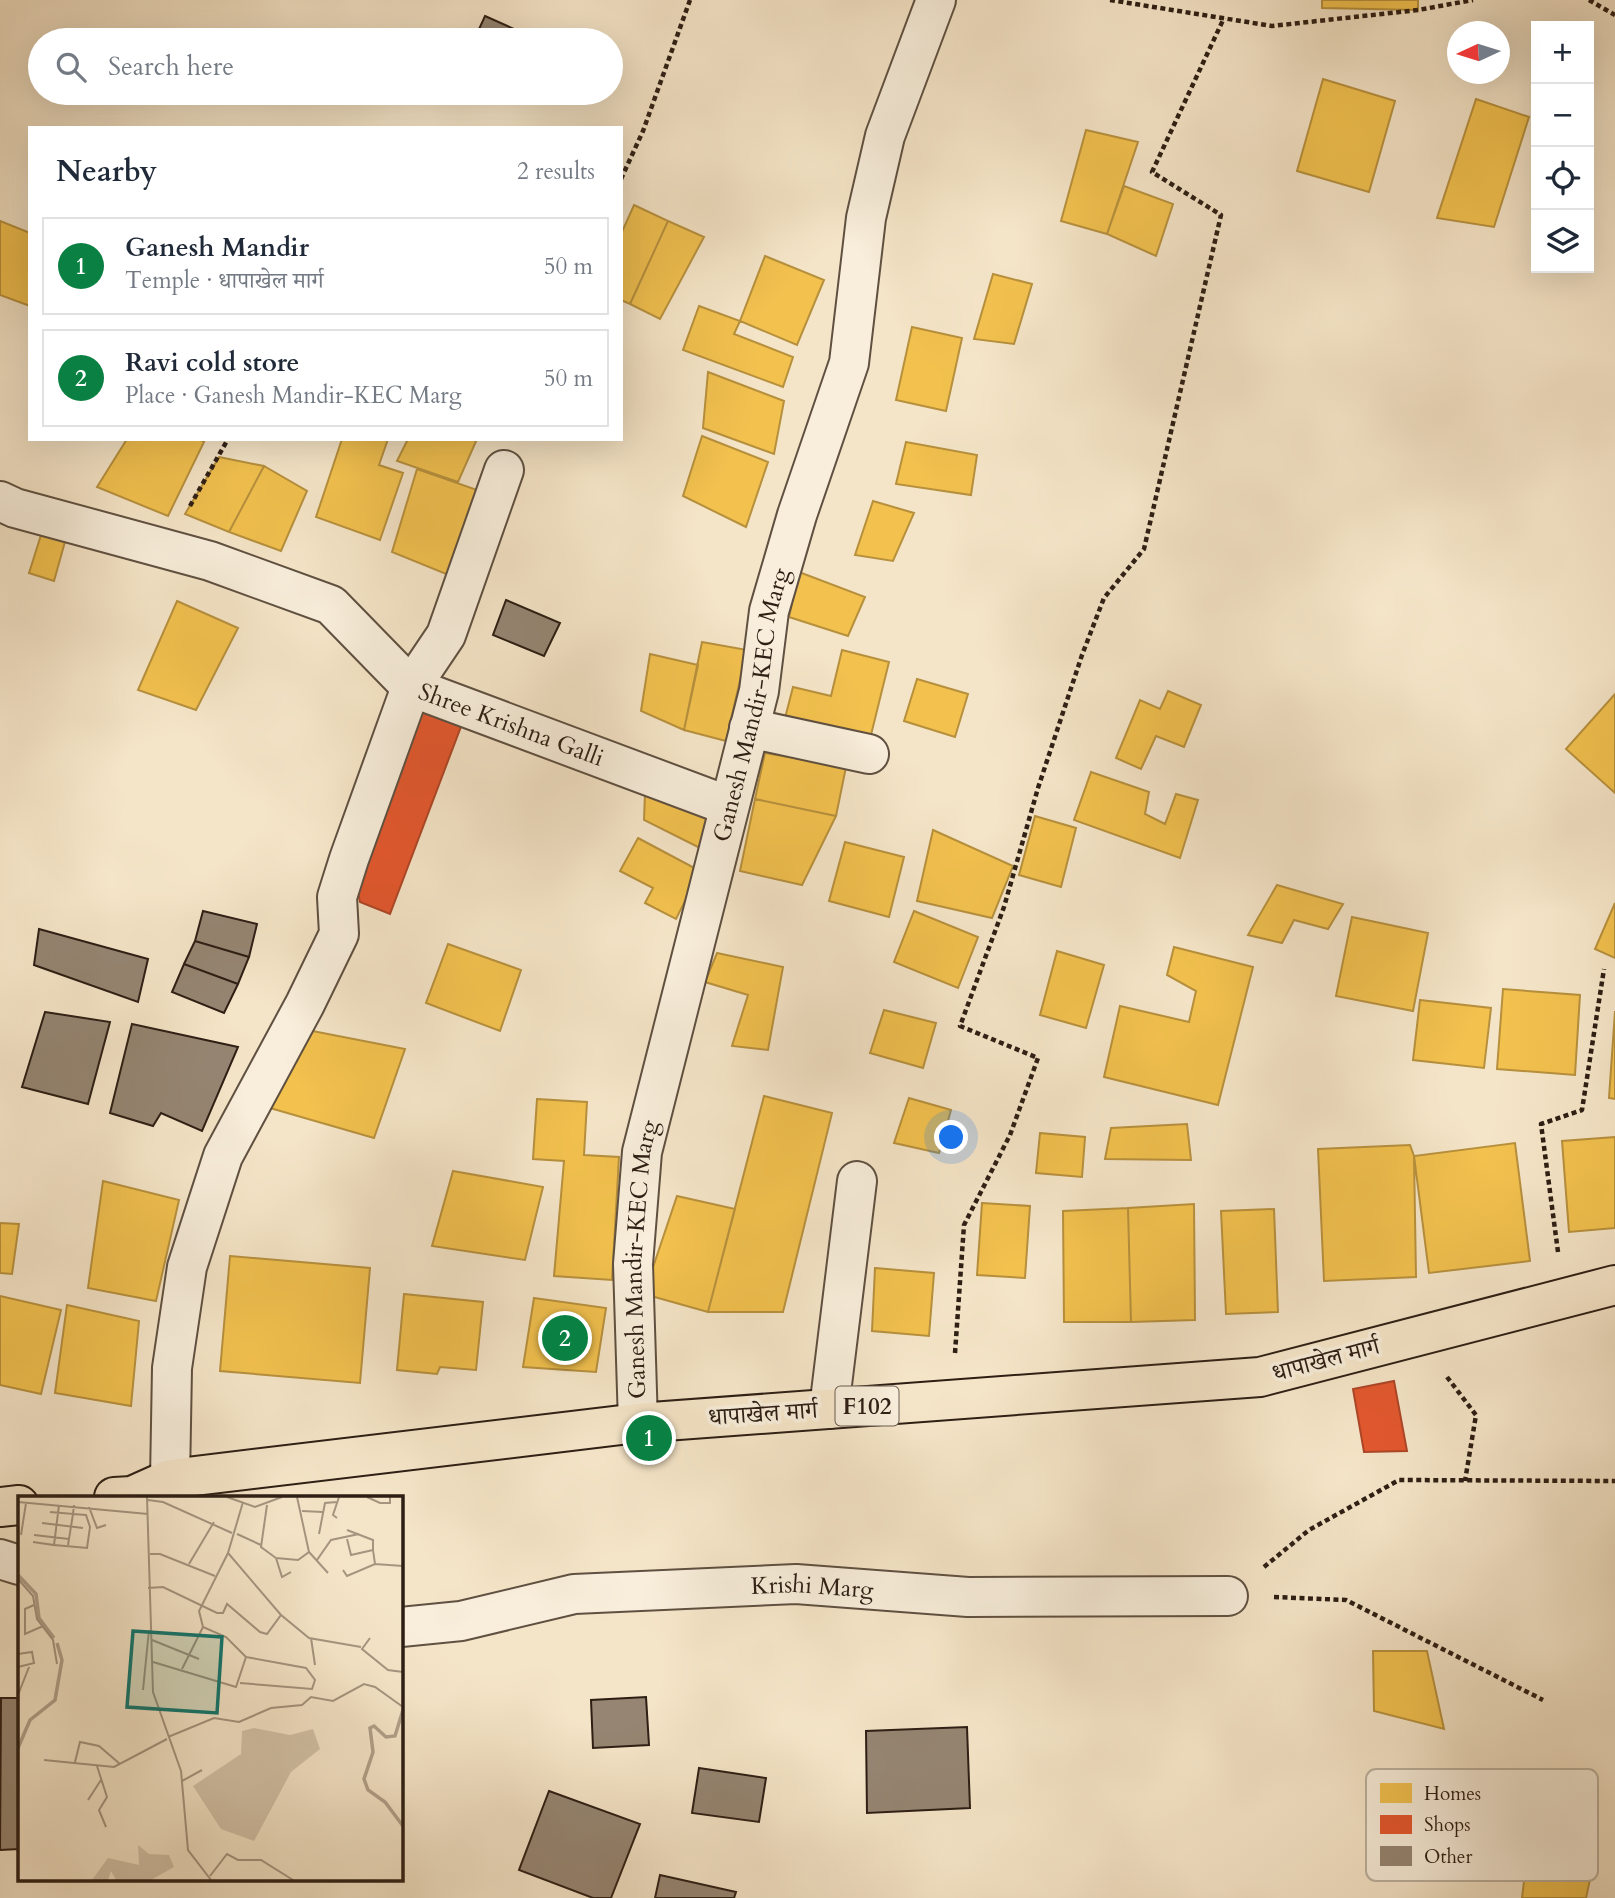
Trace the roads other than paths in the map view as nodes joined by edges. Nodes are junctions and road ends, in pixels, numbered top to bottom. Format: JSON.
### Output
{"nodes":[{"id":1,"x":936,"y":0,"type":"edge"},
{"id":2,"x":504,"y":470,"type":"dead end"},
{"id":3,"x":0,"y":502,"type":"edge"},
{"id":4,"x":411,"y":687,"type":"junction"},
{"id":5,"x":749,"y":728,"type":"junction"},
{"id":6,"x":869,"y":754,"type":"dead end"},
{"id":7,"x":729,"y":806,"type":"junction"},
{"id":8,"x":858,"y":1181,"type":"dead end"},
{"id":9,"x":1615,"y":1285,"type":"edge"},
{"id":10,"x":829,"y":1409,"type":"junction"},
{"id":11,"x":638,"y":1423,"type":"junction"},
{"id":12,"x":170,"y":1479,"type":"junction"},
{"id":13,"x":132,"y":1496,"type":"edge"},
{"id":14,"x":18,"y":1505,"type":"edge"},
{"id":15,"x":0,"y":1507,"type":"edge"},
{"id":16,"x":0,"y":1559,"type":"edge"},
{"id":17,"x":18,"y":1565,"type":"edge"},
{"id":18,"x":1227,"y":1596,"type":"road end"},
{"id":19,"x":402,"y":1628,"type":"edge"}],
"edges":[{"from":1,"to":5,"type":"street","name":"Ganesh Mandir-KEC Marg"},
{"from":2,"to":4,"type":"street"},
{"from":3,"to":4,"type":"street","name":"Shree Krishna Galli"},
{"from":4,"to":7,"type":"street","name":"Shree Krishna Galli"},
{"from":4,"to":12,"type":"street"},
{"from":5,"to":6,"type":"street"},
{"from":5,"to":7,"type":"street","name":"Ganesh Mandir-KEC Marg"},
{"from":7,"to":11,"type":"street","name":"Ganesh Mandir-KEC Marg"},
{"from":8,"to":10,"type":"street"},
{"from":9,"to":10,"type":"main road","name":"धापाखेल मार्ग","number":"F102"},
{"from":10,"to":11,"type":"main road","name":"धापाखेल मार्ग","number":"F102"},
{"from":11,"to":12,"type":"main road","name":"धापाखेल मार्ग","number":"F102"},
{"from":12,"to":13,"type":"main road","name":"धापाखेल मार्ग","number":"F102"},
{"from":14,"to":15,"type":"main road"},
{"from":16,"to":17,"type":"street"},
{"from":18,"to":19,"type":"street","name":"Krishi Marg"}]}
